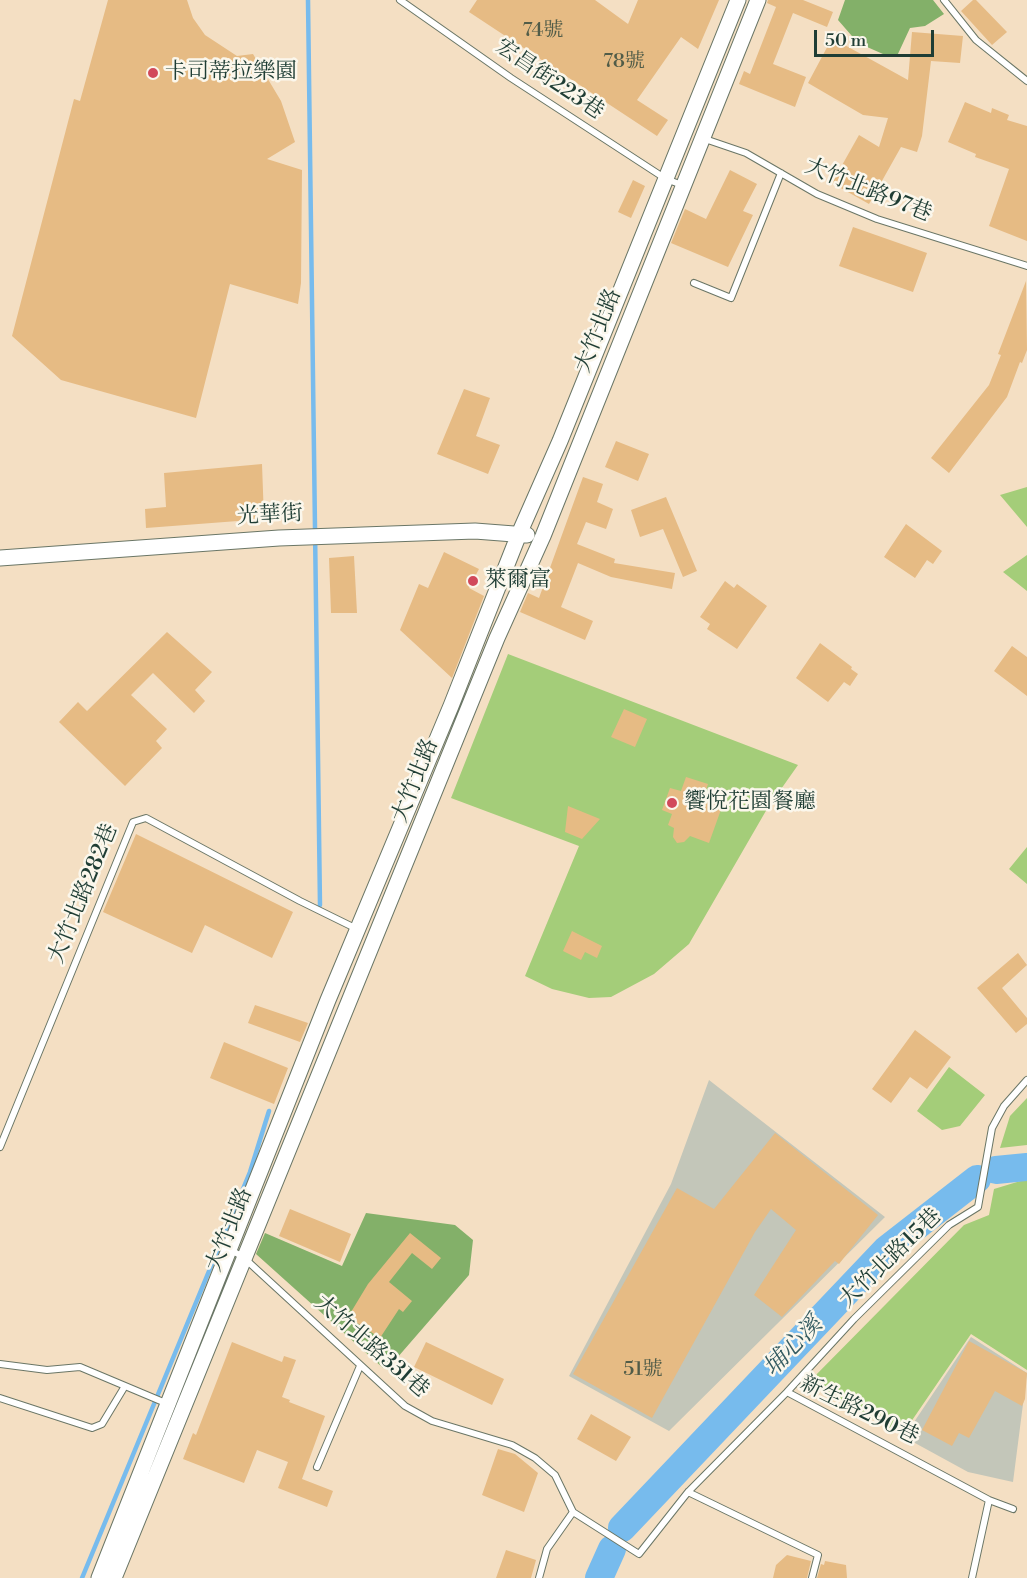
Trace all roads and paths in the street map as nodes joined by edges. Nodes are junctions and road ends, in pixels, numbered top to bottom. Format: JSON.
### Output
{"nodes":[{"id":1,"x":400,"y":0,"type":"edge"},
{"id":2,"x":738,"y":0,"type":"edge"},
{"id":3,"x":758,"y":0,"type":"edge"},
{"id":4,"x":944,"y":0,"type":"edge"},
{"id":5,"x":1027,"y":81,"type":"edge"},
{"id":6,"x":701,"y":138,"type":"junction"},
{"id":7,"x":781,"y":173,"type":"junction"},
{"id":8,"x":666,"y":179,"type":"junction"},
{"id":9,"x":682,"y":185,"type":"junction"},
{"id":10,"x":1027,"y":266,"type":"edge"},
{"id":11,"x":694,"y":283,"type":"dead end"},
{"id":12,"x":519,"y":534,"type":"junction"},
{"id":13,"x":543,"y":536,"type":"junction"},
{"id":14,"x":0,"y":558,"type":"edge"},
{"id":15,"x":358,"y":930,"type":"junction"},
{"id":16,"x":1027,"y":1080,"type":"edge"},
{"id":17,"x":0,"y":1147,"type":"edge"},
{"id":18,"x":237,"y":1253,"type":"junction"},
{"id":19,"x":0,"y":1364,"type":"edge"},
{"id":20,"x":360,"y":1366,"type":"junction"},
{"id":21,"x":125,"y":1386,"type":"junction"},
{"id":22,"x":787,"y":1392,"type":"junction"},
{"id":23,"x":0,"y":1398,"type":"edge"},
{"id":24,"x":169,"y":1404,"type":"junction"},
{"id":25,"x":317,"y":1467,"type":"dead end"},
{"id":26,"x":688,"y":1492,"type":"junction"},
{"id":27,"x":989,"y":1500,"type":"junction"},
{"id":28,"x":1013,"y":1509,"type":"dead end"},
{"id":29,"x":573,"y":1512,"type":"junction"},
{"id":30,"x":99,"y":1578,"type":"edge"},
{"id":31,"x":114,"y":1578,"type":"edge"},
{"id":32,"x":539,"y":1578,"type":"edge"},
{"id":33,"x":812,"y":1578,"type":"edge"},
{"id":34,"x":972,"y":1578,"type":"edge"}],
"edges":[{"from":1,"to":8,"type":"lane","name":"宏昌街223巷"},
{"from":2,"to":8,"type":"street","name":"大竹北路"},
{"from":3,"to":6,"type":"street","name":"大竹北路"},
{"from":4,"to":5,"type":"lane"},
{"from":6,"to":7,"type":"lane","name":"大竹北路97巷"},
{"from":6,"to":9,"type":"street","name":"大竹北路"},
{"from":7,"to":10,"type":"lane","name":"大竹北路97巷"},
{"from":7,"to":11,"type":"lane"},
{"from":8,"to":9,"type":"lane","name":"宏昌街223巷"},
{"from":8,"to":12,"type":"street","name":"大竹北路"},
{"from":9,"to":13,"type":"street","name":"大竹北路"},
{"from":12,"to":13,"type":"street","name":"光華街"},
{"from":12,"to":14,"type":"street","name":"光華街"},
{"from":12,"to":15,"type":"street","name":"大竹北路"},
{"from":13,"to":18,"type":"street","name":"大竹北路"},
{"from":15,"to":17,"type":"lane","name":"大竹北路282巷"},
{"from":15,"to":18,"type":"street","name":"大竹北路"},
{"from":16,"to":22,"type":"lane","name":"大竹北路15巷"},
{"from":18,"to":20,"type":"lane","name":"大竹北路331巷"},
{"from":18,"to":24,"type":"street","name":"大竹北路"},
{"from":18,"to":31,"type":"street","name":"大竹北路"},
{"from":19,"to":21,"type":"lane"},
{"from":20,"to":25,"type":"lane"},
{"from":20,"to":29,"type":"lane","name":"大竹北路331巷"},
{"from":21,"to":23,"type":"lane"},
{"from":21,"to":24,"type":"lane"},
{"from":22,"to":26,"type":"lane","name":"新生路290巷"},
{"from":22,"to":27,"type":"lane","name":"新生路290巷"},
{"from":24,"to":30,"type":"street","name":"大竹北路"},
{"from":26,"to":29,"type":"lane","name":"新生路290巷"},
{"from":26,"to":33,"type":"lane"},
{"from":27,"to":28,"type":"lane","name":"新生路290巷"},
{"from":27,"to":34,"type":"lane"},
{"from":29,"to":32,"type":"lane"}]}
